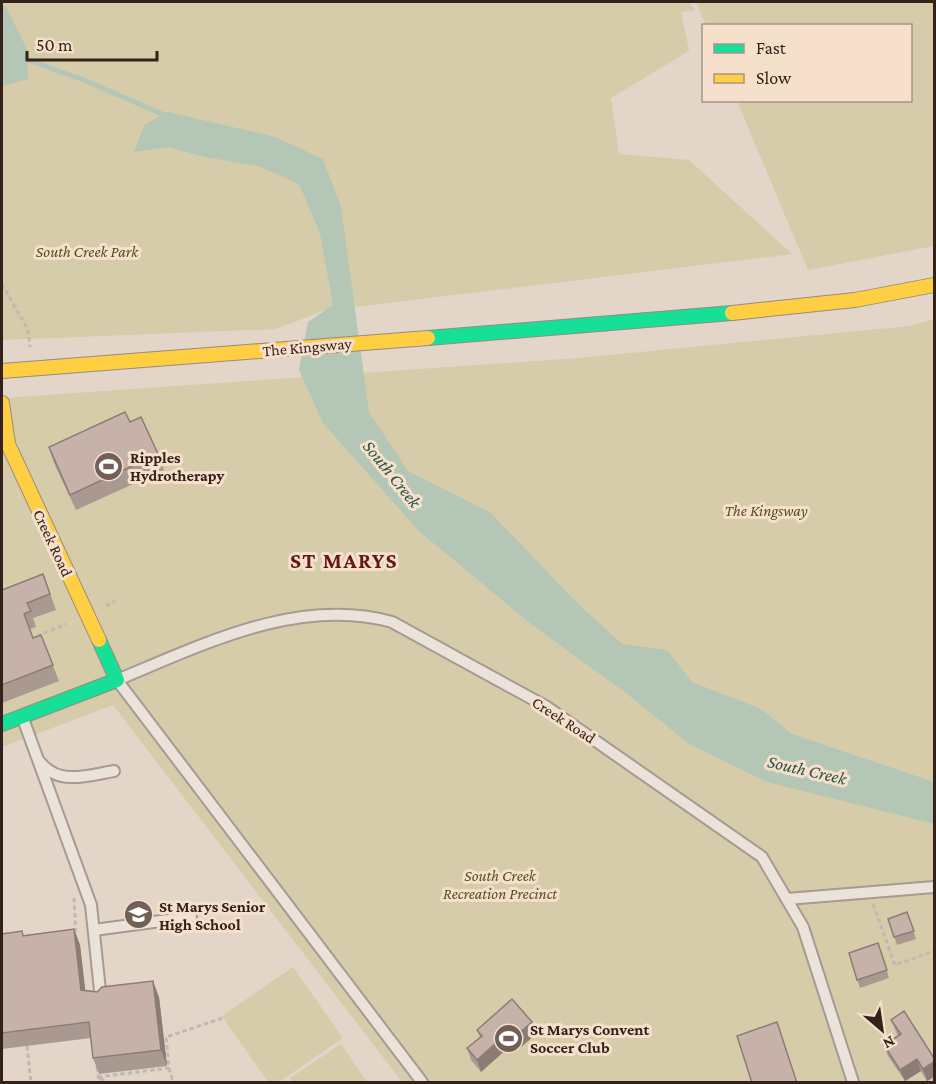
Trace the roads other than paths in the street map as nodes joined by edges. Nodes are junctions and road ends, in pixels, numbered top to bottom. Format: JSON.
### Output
{"nodes":[{"id":1,"x":934,"y":285,"type":"edge"},
{"id":2,"x":2,"y":370,"type":"edge"},
{"id":3,"x":2,"y":403,"type":"edge"},
{"id":4,"x":117,"y":680,"type":"junction"},
{"id":5,"x":22,"y":716,"type":"junction"},
{"id":6,"x":2,"y":724,"type":"edge"},
{"id":7,"x":36,"y":756,"type":"junction"},
{"id":8,"x":114,"y":771,"type":"dead end"},
{"id":9,"x":934,"y":887,"type":"edge"},
{"id":10,"x":787,"y":899,"type":"junction"},
{"id":11,"x":191,"y":916,"type":"dead end"},
{"id":12,"x":94,"y":930,"type":"junction"},
{"id":13,"x":101,"y":1000,"type":"edge"},
{"id":14,"x":422,"y":1083,"type":"edge"},
{"id":15,"x":853,"y":1083,"type":"edge"}],
"edges":[{"from":1,"to":2,"type":"street","name":"The Kingsway"},
{"from":3,"to":4,"type":"street","name":"Creek Road"},
{"from":4,"to":5,"type":"street"},
{"from":4,"to":10,"type":"lane","name":"Creek Road"},
{"from":4,"to":14,"type":"lane","name":"Creek Road"},
{"from":5,"to":6,"type":"street"},
{"from":5,"to":7,"type":"lane"},
{"from":7,"to":8,"type":"lane"},
{"from":7,"to":12,"type":"lane"},
{"from":9,"to":10,"type":"lane"},
{"from":10,"to":15,"type":"lane","name":"Creek Road"},
{"from":11,"to":12,"type":"lane"},
{"from":12,"to":13,"type":"lane"}]}
